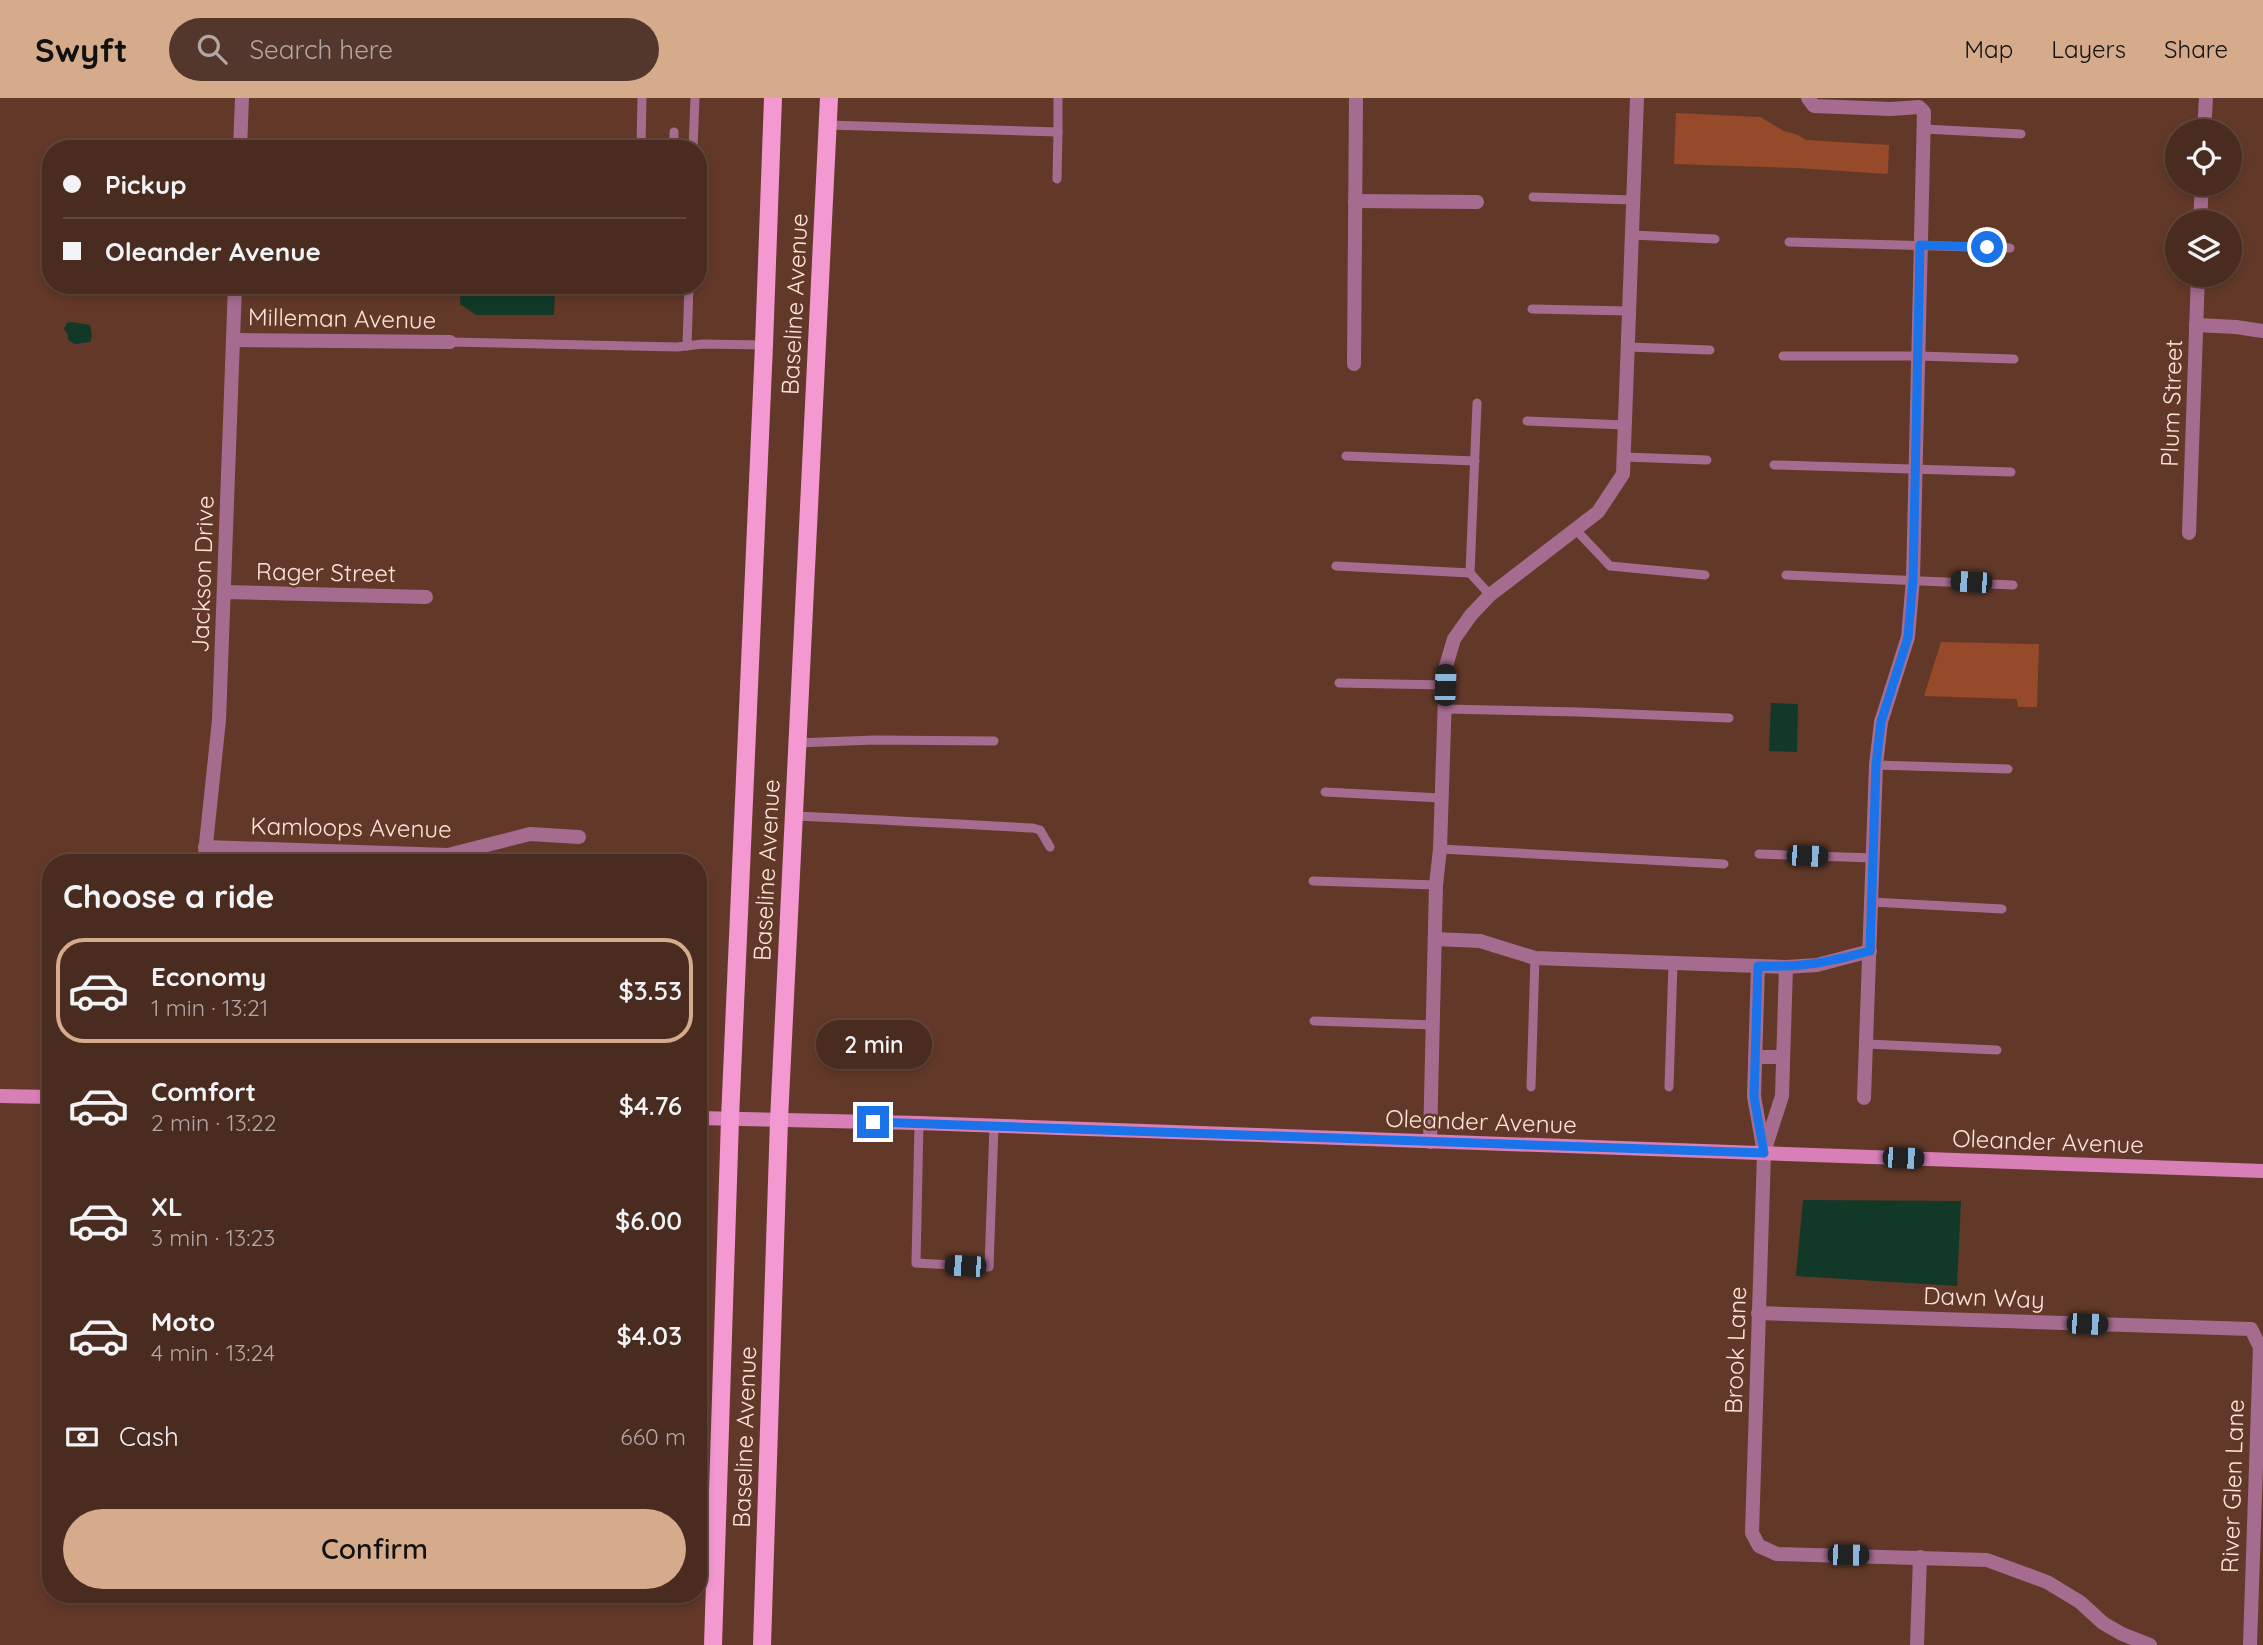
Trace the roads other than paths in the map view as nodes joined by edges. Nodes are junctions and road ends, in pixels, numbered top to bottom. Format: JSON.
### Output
{"nodes":[{"id":1,"x":242,"y":98,"type":"edge"},
{"id":2,"x":642,"y":98,"type":"edge"},
{"id":3,"x":695,"y":98,"type":"edge"},
{"id":4,"x":773,"y":98,"type":"edge"},
{"id":5,"x":829,"y":98,"type":"edge"},
{"id":6,"x":1059,"y":98,"type":"edge"},
{"id":7,"x":1356,"y":98,"type":"edge"},
{"id":8,"x":1637,"y":98,"type":"edge"},
{"id":9,"x":1808,"y":98,"type":"edge"},
{"id":10,"x":2206,"y":98,"type":"edge"},
{"id":11,"x":1891,"y":103,"type":"edge"},
{"id":12,"x":2205,"y":119,"type":"edge"},
{"id":13,"x":828,"y":125,"type":"junction"},
{"id":14,"x":1924,"y":129,"type":"junction"},
{"id":15,"x":674,"y":132,"type":"dead end"},
{"id":16,"x":1058,"y":132,"type":"junction"},
{"id":17,"x":2021,"y":134,"type":"dead end"},
{"id":18,"x":240,"y":140,"type":"edge"},
{"id":19,"x":640,"y":140,"type":"edge"},
{"id":20,"x":674,"y":140,"type":"edge"},
{"id":21,"x":693,"y":140,"type":"edge"},
{"id":22,"x":1056,"y":179,"type":"dead end"},
{"id":23,"x":1532,"y":197,"type":"dead end"},
{"id":24,"x":1634,"y":200,"type":"junction"},
{"id":25,"x":1355,"y":201,"type":"junction"},
{"id":26,"x":1478,"y":202,"type":"dead end"},
{"id":27,"x":1633,"y":234,"type":"junction"},
{"id":28,"x":1715,"y":239,"type":"dead end"},
{"id":29,"x":1789,"y":242,"type":"dead end"},
{"id":30,"x":1920,"y":245,"type":"junction"},
{"id":31,"x":2010,"y":248,"type":"dead end"},
{"id":32,"x":2198,"y":287,"type":"edge"},
{"id":33,"x":235,"y":294,"type":"edge"},
{"id":34,"x":689,"y":294,"type":"edge"},
{"id":35,"x":1532,"y":309,"type":"dead end"},
{"id":36,"x":1629,"y":312,"type":"junction"},
{"id":37,"x":2196,"y":326,"type":"junction"},
{"id":38,"x":2263,"y":331,"type":"edge"},
{"id":39,"x":233,"y":340,"type":"junction"},
{"id":40,"x":450,"y":342,"type":"joint"},
{"id":41,"x":764,"y":345,"type":"junction"},
{"id":42,"x":687,"y":346,"type":"junction"},
{"id":43,"x":1628,"y":347,"type":"junction"},
{"id":44,"x":1710,"y":350,"type":"dead end"},
{"id":45,"x":1783,"y":356,"type":"dead end"},
{"id":46,"x":1919,"y":356,"type":"junction"},
{"id":47,"x":2014,"y":359,"type":"dead end"},
{"id":48,"x":1354,"y":364,"type":"dead end"},
{"id":49,"x":1477,"y":403,"type":"dead end"},
{"id":50,"x":1527,"y":421,"type":"dead end"},
{"id":51,"x":1625,"y":425,"type":"junction"},
{"id":52,"x":1346,"y":456,"type":"dead end"},
{"id":53,"x":1624,"y":457,"type":"junction"},
{"id":54,"x":1707,"y":460,"type":"dead end"},
{"id":55,"x":1475,"y":461,"type":"junction"},
{"id":56,"x":1773,"y":465,"type":"dead end"},
{"id":57,"x":1915,"y":469,"type":"junction"},
{"id":58,"x":2011,"y":472,"type":"dead end"},
{"id":59,"x":1576,"y":530,"type":"junction"},
{"id":60,"x":2189,"y":533,"type":"dead end"},
{"id":61,"x":1336,"y":566,"type":"dead end"},
{"id":62,"x":1470,"y":573,"type":"junction"},
{"id":63,"x":1704,"y":575,"type":"dead end"},
{"id":64,"x":1786,"y":575,"type":"dead end"},
{"id":65,"x":1913,"y":579,"type":"junction"},
{"id":66,"x":2014,"y":584,"type":"dead end"},
{"id":67,"x":224,"y":592,"type":"junction"},
{"id":68,"x":1490,"y":595,"type":"junction"},
{"id":69,"x":426,"y":597,"type":"dead end"},
{"id":70,"x":1339,"y":683,"type":"dead end"},
{"id":71,"x":1445,"y":685,"type":"junction"},
{"id":72,"x":1444,"y":709,"type":"junction"},
{"id":73,"x":1729,"y":718,"type":"dead end"},
{"id":74,"x":994,"y":741,"type":"dead end"},
{"id":75,"x":796,"y":743,"type":"junction"},
{"id":76,"x":1876,"y":765,"type":"junction"},
{"id":77,"x":2008,"y":769,"type":"dead end"},
{"id":78,"x":1325,"y":792,"type":"dead end"},
{"id":79,"x":1441,"y":798,"type":"junction"},
{"id":80,"x":792,"y":816,"type":"junction"},
{"id":81,"x":579,"y":837,"type":"dead end"},
{"id":82,"x":205,"y":847,"type":"junction"},
{"id":83,"x":1050,"y":847,"type":"dead end"},
{"id":84,"x":1440,"y":849,"type":"junction"},
{"id":85,"x":205,"y":854,"type":"edge"},
{"id":86,"x":418,"y":854,"type":"edge"},
{"id":87,"x":452,"y":854,"type":"edge"},
{"id":88,"x":1759,"y":854,"type":"dead end"},
{"id":89,"x":1873,"y":858,"type":"junction"},
{"id":90,"x":1724,"y":864,"type":"dead end"},
{"id":91,"x":1314,"y":881,"type":"dead end"},
{"id":92,"x":1436,"y":885,"type":"junction"},
{"id":93,"x":1872,"y":902,"type":"junction"},
{"id":94,"x":2002,"y":909,"type":"dead end"},
{"id":95,"x":1435,"y":939,"type":"junction"},
{"id":96,"x":1870,"y":951,"type":"junction"},
{"id":97,"x":1535,"y":958,"type":"junction"},
{"id":98,"x":1674,"y":963,"type":"junction"},
{"id":99,"x":1758,"y":966,"type":"junction"},
{"id":100,"x":1786,"y":967,"type":"junction"},
{"id":101,"x":1314,"y":1021,"type":"dead end"},
{"id":102,"x":1434,"y":1025,"type":"junction"},
{"id":103,"x":1867,"y":1044,"type":"junction"},
{"id":104,"x":1997,"y":1050,"type":"dead end"},
{"id":105,"x":1783,"y":1057,"type":"junction"},
{"id":106,"x":1755,"y":1058,"type":"junction"},
{"id":107,"x":1531,"y":1087,"type":"dead end"},
{"id":108,"x":1669,"y":1087,"type":"dead end"},
{"id":109,"x":0,"y":1096,"type":"edge"},
{"id":110,"x":42,"y":1097,"type":"edge"},
{"id":111,"x":1864,"y":1098,"type":"dead end"},
{"id":112,"x":707,"y":1118,"type":"edge"},
{"id":113,"x":730,"y":1119,"type":"junction"},
{"id":114,"x":779,"y":1120,"type":"junction"},
{"id":115,"x":919,"y":1124,"type":"junction"},
{"id":116,"x":994,"y":1126,"type":"junction"},
{"id":117,"x":1430,"y":1142,"type":"junction"},
{"id":118,"x":1764,"y":1153,"type":"junction"},
{"id":119,"x":2263,"y":1171,"type":"edge"},
{"id":120,"x":1758,"y":1313,"type":"junction"},
{"id":121,"x":2251,"y":1329,"type":"joint"},
{"id":122,"x":1920,"y":1557,"type":"junction"},
{"id":123,"x":713,"y":1645,"type":"edge"},
{"id":124,"x":762,"y":1645,"type":"edge"},
{"id":125,"x":1917,"y":1645,"type":"edge"},
{"id":126,"x":2150,"y":1645,"type":"edge"},
{"id":127,"x":2250,"y":1645,"type":"edge"}],
"edges":[{"from":1,"to":18,"type":"street"},
{"from":2,"to":19,"type":"lane"},
{"from":3,"to":21,"type":"lane"},
{"from":4,"to":41,"type":"main road","name":"Baseline Avenue"},
{"from":5,"to":13,"type":"main road","name":"Baseline Avenue"},
{"from":6,"to":16,"type":"lane"},
{"from":7,"to":25,"type":"street"},
{"from":8,"to":24,"type":"street"},
{"from":9,"to":11,"type":"street"},
{"from":10,"to":12,"type":"street"},
{"from":11,"to":14,"type":"street"},
{"from":13,"to":16,"type":"lane"},
{"from":13,"to":75,"type":"main road","name":"Baseline Avenue"},
{"from":14,"to":17,"type":"lane"},
{"from":14,"to":30,"type":"street"},
{"from":15,"to":20,"type":"lane"},
{"from":16,"to":22,"type":"lane"},
{"from":23,"to":24,"type":"lane"},
{"from":24,"to":27,"type":"street"},
{"from":25,"to":26,"type":"street"},
{"from":25,"to":48,"type":"street"},
{"from":27,"to":28,"type":"lane"},
{"from":27,"to":36,"type":"street"},
{"from":29,"to":30,"type":"lane"},
{"from":30,"to":31,"type":"lane"},
{"from":30,"to":46,"type":"street"},
{"from":32,"to":37,"type":"street","name":"Plum Street"},
{"from":33,"to":39,"type":"street","name":"Jackson Drive"},
{"from":34,"to":42,"type":"lane"},
{"from":35,"to":36,"type":"lane"},
{"from":36,"to":43,"type":"street"},
{"from":37,"to":38,"type":"street"},
{"from":37,"to":60,"type":"street","name":"Plum Street"},
{"from":39,"to":40,"type":"street","name":"Milleman Avenue"},
{"from":39,"to":67,"type":"street","name":"Jackson Drive"},
{"from":40,"to":42,"type":"lane"},
{"from":41,"to":42,"type":"lane"},
{"from":41,"to":113,"type":"main road","name":"Baseline Avenue"},
{"from":43,"to":44,"type":"lane"},
{"from":43,"to":51,"type":"street"},
{"from":45,"to":46,"type":"lane"},
{"from":46,"to":47,"type":"lane"},
{"from":46,"to":57,"type":"street"},
{"from":49,"to":55,"type":"lane"},
{"from":50,"to":51,"type":"lane"},
{"from":51,"to":53,"type":"street"},
{"from":52,"to":55,"type":"lane"},
{"from":53,"to":54,"type":"lane"},
{"from":53,"to":59,"type":"street"},
{"from":55,"to":62,"type":"lane"},
{"from":56,"to":57,"type":"lane"},
{"from":57,"to":58,"type":"lane"},
{"from":57,"to":65,"type":"street"},
{"from":59,"to":63,"type":"lane"},
{"from":59,"to":68,"type":"street"},
{"from":61,"to":62,"type":"lane"},
{"from":62,"to":68,"type":"lane"},
{"from":64,"to":65,"type":"lane"},
{"from":65,"to":66,"type":"lane"},
{"from":65,"to":76,"type":"street"},
{"from":67,"to":69,"type":"street","name":"Rager Street"},
{"from":67,"to":82,"type":"street","name":"Jackson Drive"},
{"from":68,"to":71,"type":"street"},
{"from":70,"to":71,"type":"lane"},
{"from":71,"to":72,"type":"street"},
{"from":72,"to":73,"type":"lane"},
{"from":72,"to":79,"type":"street"},
{"from":74,"to":75,"type":"lane"},
{"from":75,"to":80,"type":"main road","name":"Baseline Avenue"},
{"from":76,"to":77,"type":"lane"},
{"from":76,"to":89,"type":"street"},
{"from":78,"to":79,"type":"lane"},
{"from":79,"to":84,"type":"street"},
{"from":80,"to":83,"type":"lane"},
{"from":80,"to":114,"type":"main road","name":"Baseline Avenue"},
{"from":81,"to":87,"type":"street","name":"Kamloops Avenue"},
{"from":82,"to":85,"type":"street","name":"Jackson Drive"},
{"from":82,"to":86,"type":"street","name":"Kamloops Avenue"},
{"from":84,"to":90,"type":"lane"},
{"from":84,"to":92,"type":"street"},
{"from":88,"to":89,"type":"lane"},
{"from":89,"to":93,"type":"street"},
{"from":91,"to":92,"type":"lane"},
{"from":92,"to":95,"type":"street"},
{"from":93,"to":94,"type":"lane"},
{"from":93,"to":96,"type":"street"},
{"from":95,"to":97,"type":"street"},
{"from":95,"to":102,"type":"street"},
{"from":96,"to":100,"type":"street"},
{"from":96,"to":103,"type":"street"},
{"from":97,"to":98,"type":"street"},
{"from":97,"to":107,"type":"lane"},
{"from":98,"to":99,"type":"street"},
{"from":98,"to":108,"type":"lane"},
{"from":99,"to":100,"type":"street"},
{"from":99,"to":106,"type":"street"},
{"from":100,"to":105,"type":"street"},
{"from":101,"to":102,"type":"lane"},
{"from":102,"to":117,"type":"street"},
{"from":103,"to":104,"type":"lane"},
{"from":103,"to":111,"type":"street"},
{"from":105,"to":106,"type":"street"},
{"from":105,"to":118,"type":"street"},
{"from":106,"to":118,"type":"street"},
{"from":109,"to":110,"type":"street"},
{"from":112,"to":113,"type":"street","name":"Oleander Avenue"},
{"from":113,"to":114,"type":"street","name":"Oleander Avenue"},
{"from":113,"to":123,"type":"main road","name":"Baseline Avenue"},
{"from":114,"to":115,"type":"street","name":"Oleander Avenue"},
{"from":114,"to":124,"type":"main road","name":"Baseline Avenue"},
{"from":115,"to":116,"type":"street","name":"Oleander Avenue"},
{"from":115,"to":116,"type":"lane"},
{"from":116,"to":117,"type":"street","name":"Oleander Avenue"},
{"from":117,"to":118,"type":"street","name":"Oleander Avenue"},
{"from":118,"to":119,"type":"street","name":"Oleander Avenue"},
{"from":118,"to":120,"type":"street","name":"Brook Lane"},
{"from":120,"to":121,"type":"street","name":"Dawn Way"},
{"from":120,"to":122,"type":"street","name":"Brook Lane"},
{"from":121,"to":127,"type":"street","name":"River Glen Lane"},
{"from":122,"to":125,"type":"street"},
{"from":122,"to":126,"type":"street"}]}
